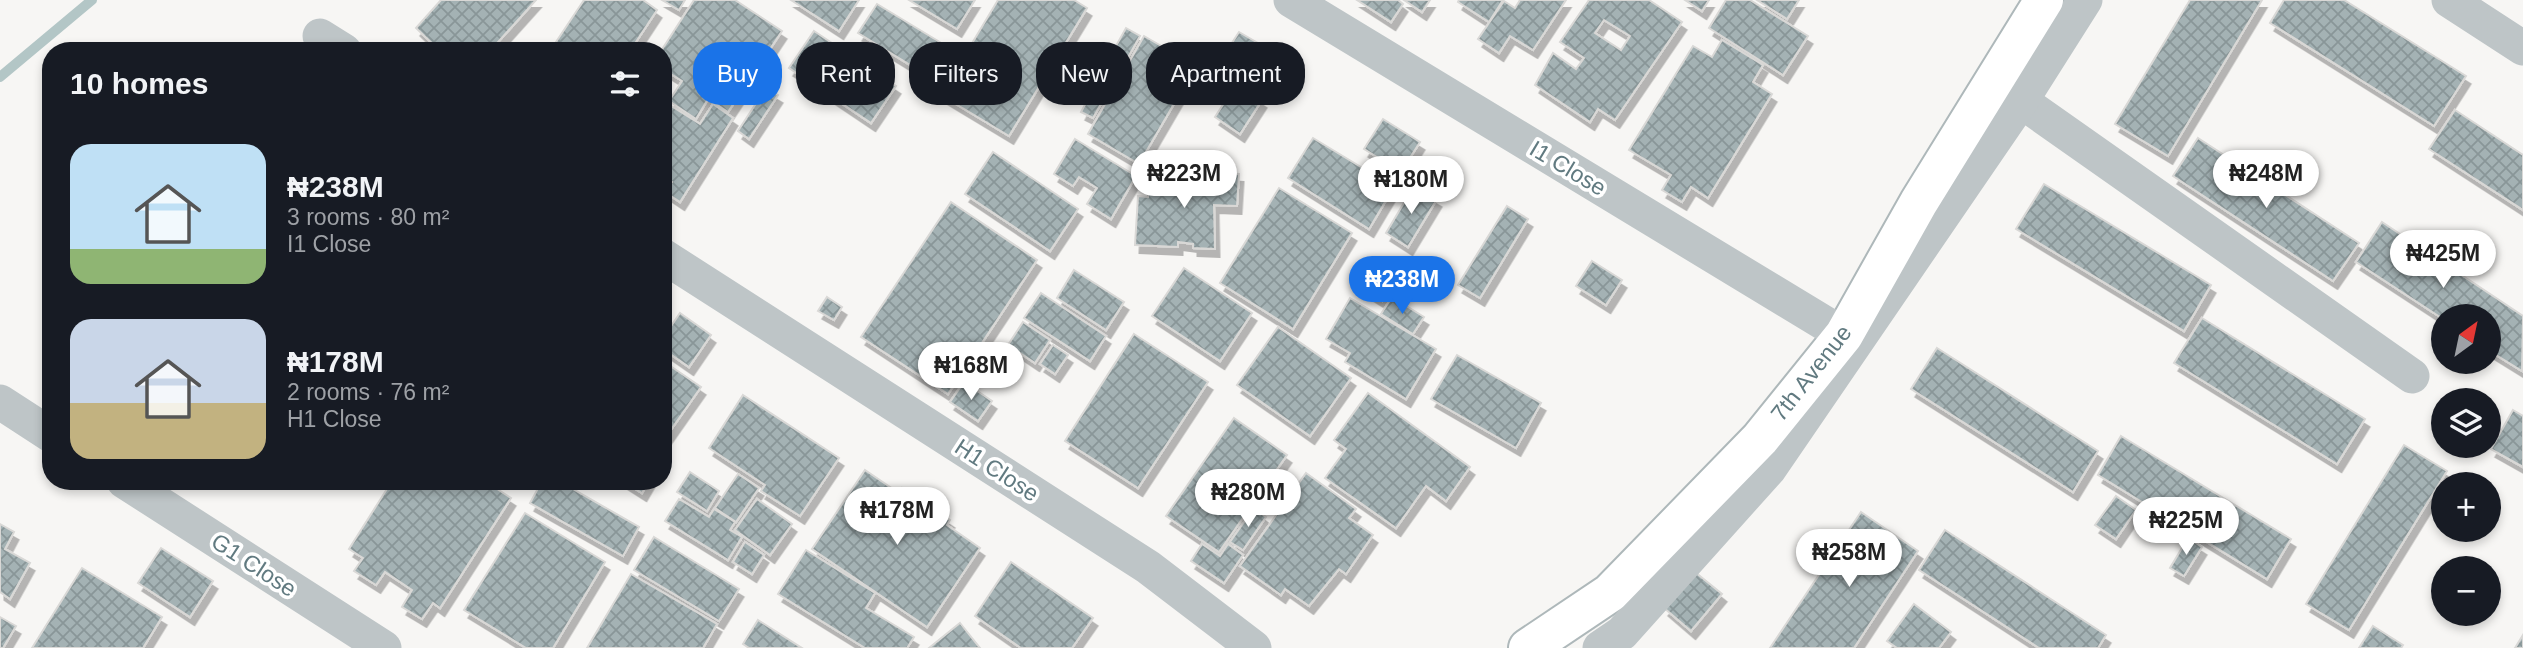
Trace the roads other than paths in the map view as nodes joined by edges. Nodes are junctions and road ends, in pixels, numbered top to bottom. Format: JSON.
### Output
{"nodes":[{"id":1,"x":1291,"y":0,"type":"edge"},
{"id":2,"x":2044,"y":0,"type":"edge"},
{"id":3,"x":2085,"y":0,"type":"edge"},
{"id":4,"x":2449,"y":0,"type":"edge"},
{"id":5,"x":2523,"y":48,"type":"edge"},
{"id":6,"x":2021,"y":101,"type":"junction"},
{"id":7,"x":672,"y":262,"type":"edge"},
{"id":8,"x":1844,"y":335,"type":"junction"},
{"id":9,"x":2412,"y":376,"type":"dead end"},
{"id":10,"x":0,"y":402,"type":"edge"},
{"id":11,"x":42,"y":429,"type":"edge"},
{"id":12,"x":138,"y":490,"type":"edge"},
{"id":13,"x":1621,"y":643,"type":"edge"},
{"id":14,"x":384,"y":648,"type":"edge"},
{"id":15,"x":1254,"y":648,"type":"edge"},
{"id":16,"x":1528,"y":648,"type":"edge"}],
"edges":[{"from":1,"to":8,"type":"street","name":"I1 Close"},
{"from":2,"to":8,"type":"main road","name":"7th Avenue"},
{"from":3,"to":6,"type":"street"},
{"from":4,"to":5,"type":"street"},
{"from":6,"to":9,"type":"street"},
{"from":6,"to":13,"type":"street"},
{"from":7,"to":15,"type":"street","name":"H1 Close"},
{"from":8,"to":16,"type":"main road","name":"7th Avenue"},
{"from":10,"to":11,"type":"street"},
{"from":12,"to":14,"type":"street","name":"G1 Close"}]}
